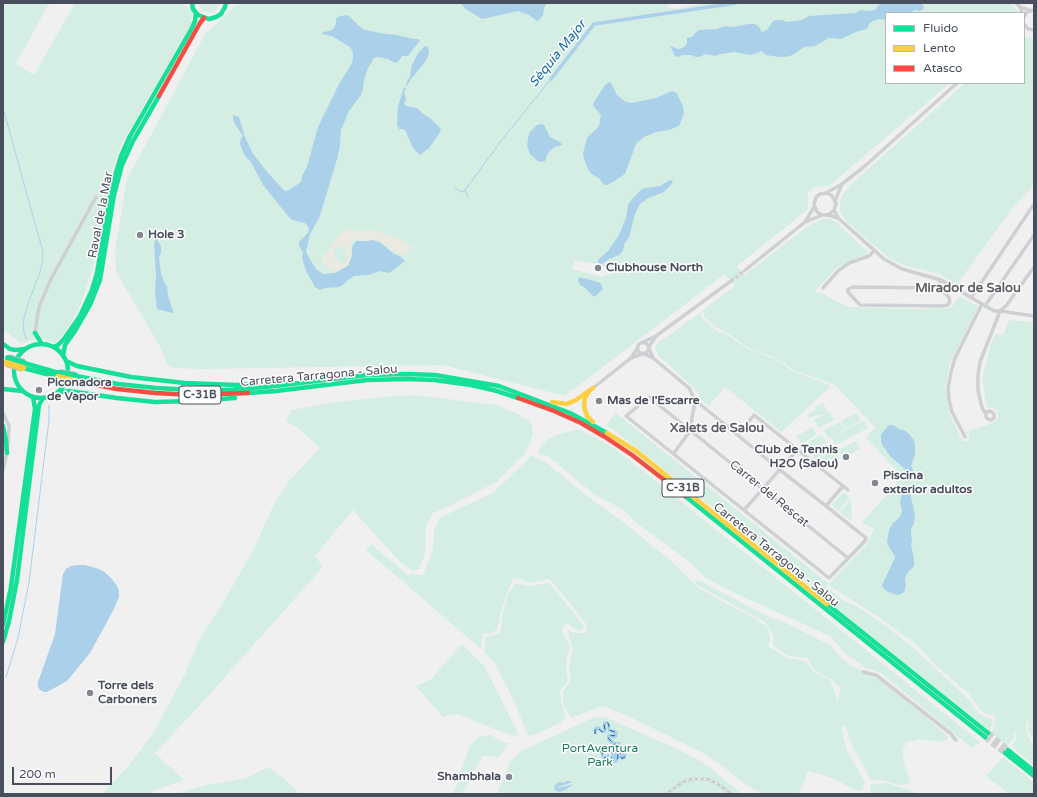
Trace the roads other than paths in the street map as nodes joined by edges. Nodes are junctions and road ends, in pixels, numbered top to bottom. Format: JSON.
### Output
{"nodes":[{"id":1,"x":191,"y":3,"type":"edge"},
{"id":2,"x":1016,"y":3,"type":"edge"},
{"id":3,"x":226,"y":4,"type":"edge"},
{"id":4,"x":1020,"y":7,"type":"junction"},
{"id":5,"x":1032,"y":11,"type":"edge"},
{"id":6,"x":1022,"y":12,"type":"edge"},
{"id":7,"x":196,"y":13,"type":"junction"},
{"id":8,"x":204,"y":18,"type":"junction"},
{"id":9,"x":956,"y":84,"type":"edge"},
{"id":10,"x":842,"y":184,"type":"junction"},
{"id":11,"x":826,"y":193,"type":"junction"},
{"id":12,"x":96,"y":197,"type":"dead end"},
{"id":13,"x":835,"y":201,"type":"junction"},
{"id":14,"x":1034,"y":204,"type":"edge"},
{"id":15,"x":814,"y":207,"type":"junction"},
{"id":16,"x":834,"y":210,"type":"junction"},
{"id":17,"x":822,"y":215,"type":"junction"},
{"id":18,"x":828,"y":215,"type":"junction"},
{"id":19,"x":838,"y":218,"type":"junction"},
{"id":20,"x":805,"y":222,"type":"junction"},
{"id":21,"x":1034,"y":235,"type":"edge"},
{"id":22,"x":874,"y":251,"type":"junction"},
{"id":23,"x":1034,"y":267,"type":"edge"},
{"id":24,"x":744,"y":272,"type":"tunnel mouth"},
{"id":25,"x":941,"y":280,"type":"junction"},
{"id":26,"x":731,"y":281,"type":"tunnel mouth"},
{"id":27,"x":823,"y":288,"type":"dead end"},
{"id":28,"x":938,"y":288,"type":"junction"},
{"id":29,"x":955,"y":289,"type":"junction"},
{"id":30,"x":948,"y":296,"type":"junction"},
{"id":31,"x":971,"y":298,"type":"junction"},
{"id":32,"x":984,"y":305,"type":"junction"},
{"id":33,"x":1000,"y":311,"type":"junction"},
{"id":34,"x":1034,"y":316,"type":"edge"},
{"id":35,"x":36,"y":333,"type":"junction"},
{"id":36,"x":656,"y":336,"type":"junction"},
{"id":37,"x":642,"y":342,"type":"junction"},
{"id":38,"x":3,"y":344,"type":"edge"},
{"id":39,"x":42,"y":344,"type":"junction"},
{"id":40,"x":32,"y":345,"type":"junction"},
{"id":41,"x":53,"y":347,"type":"junction"},
{"id":42,"x":638,"y":347,"type":"junction"},
{"id":43,"x":648,"y":348,"type":"junction"},
{"id":44,"x":25,"y":349,"type":"junction"},
{"id":45,"x":643,"y":353,"type":"junction"},
{"id":46,"x":64,"y":358,"type":"junction"},
{"id":47,"x":631,"y":358,"type":"junction"},
{"id":48,"x":653,"y":358,"type":"junction"},
{"id":49,"x":5,"y":360,"type":"edge"},
{"id":50,"x":324,"y":383,"type":"junction"},
{"id":51,"x":593,"y":388,"type":"junction"},
{"id":52,"x":3,"y":389,"type":"edge"},
{"id":53,"x":22,"y":390,"type":"junction"},
{"id":54,"x":56,"y":393,"type":"junction"},
{"id":55,"x":520,"y":394,"type":"junction"},
{"id":56,"x":33,"y":397,"type":"junction"},
{"id":57,"x":43,"y":398,"type":"junction"},
{"id":58,"x":695,"y":400,"type":"junction"},
{"id":59,"x":3,"y":413,"type":"edge"},
{"id":60,"x":986,"y":414,"type":"dead end"},
{"id":61,"x":3,"y":426,"type":"edge"},
{"id":62,"x":690,"y":431,"type":"junction"},
{"id":63,"x":608,"y":433,"type":"junction"},
{"id":64,"x":738,"y":435,"type":"junction"},
{"id":65,"x":965,"y":437,"type":"dead end"},
{"id":66,"x":798,"y":449,"type":"junction"},
{"id":67,"x":7,"y":453,"type":"junction"},
{"id":68,"x":674,"y":453,"type":"junction"},
{"id":69,"x":3,"y":470,"type":"edge"},
{"id":70,"x":780,"y":470,"type":"junction"},
{"id":71,"x":843,"y":486,"type":"junction"},
{"id":72,"x":762,"y":489,"type":"junction"},
{"id":73,"x":848,"y":490,"type":"dead end"},
{"id":74,"x":826,"y":506,"type":"junction"},
{"id":75,"x":744,"y":510,"type":"junction"},
{"id":76,"x":848,"y":558,"type":"junction"},
{"id":77,"x":3,"y":625,"type":"edge"},
{"id":78,"x":3,"y":642,"type":"edge"},
{"id":79,"x":863,"y":672,"type":"dead end"},
{"id":80,"x":956,"y":740,"type":"dead end"},
{"id":81,"x":1034,"y":771,"type":"edge"},
{"id":82,"x":1034,"y":776,"type":"edge"}],
"edges":[{"from":1,"to":7,"type":"main road"},
{"from":2,"to":4,"type":"street"},
{"from":3,"to":8,"type":"main road"},
{"from":4,"to":5,"type":"street"},
{"from":4,"to":6,"type":"street"},
{"from":7,"to":8,"type":"main road"},
{"from":7,"to":41,"type":"main road","name":"Raval de la Mar"},
{"from":8,"to":46,"type":"main road","name":"Raval de la Mar"},
{"from":9,"to":10,"type":"street"},
{"from":10,"to":11,"type":"street"},
{"from":10,"to":13,"type":"street"},
{"from":11,"to":13,"type":"street"},
{"from":11,"to":15,"type":"street"},
{"from":12,"to":35,"type":"street"},
{"from":13,"to":16,"type":"street"},
{"from":14,"to":31,"type":"street"},
{"from":15,"to":17,"type":"street"},
{"from":15,"to":20,"type":"street"},
{"from":16,"to":18,"type":"street"},
{"from":16,"to":19,"type":"street"},
{"from":17,"to":18,"type":"street"},
{"from":17,"to":20,"type":"street"},
{"from":18,"to":19,"type":"street"},
{"from":19,"to":22,"type":"street"},
{"from":20,"to":24,"type":"street"},
{"from":21,"to":32,"type":"street"},
{"from":22,"to":25,"type":"street"},
{"from":22,"to":27,"type":"street"},
{"from":23,"to":33,"type":"street"},
{"from":25,"to":28,"type":"street"},
{"from":25,"to":29,"type":"street"},
{"from":26,"to":36,"type":"street"},
{"from":28,"to":30,"type":"street"},
{"from":28,"to":30,"type":"street"},
{"from":29,"to":30,"type":"street"},
{"from":29,"to":31,"type":"street"},
{"from":31,"to":32,"type":"street"},
{"from":32,"to":33,"type":"street"},
{"from":32,"to":65,"type":"street"},
{"from":33,"to":34,"type":"street"},
{"from":33,"to":60,"type":"street"},
{"from":35,"to":39,"type":"main road"},
{"from":35,"to":40,"type":"main road"},
{"from":36,"to":37,"type":"street"},
{"from":36,"to":43,"type":"street"},
{"from":37,"to":42,"type":"street"},
{"from":37,"to":43,"type":"street"},
{"from":38,"to":44,"type":"main road"},
{"from":39,"to":40,"type":"main road"},
{"from":39,"to":41,"type":"main road"},
{"from":40,"to":44,"type":"main road"},
{"from":41,"to":46,"type":"main road"},
{"from":42,"to":45,"type":"street"},
{"from":42,"to":47,"type":"street"},
{"from":43,"to":45,"type":"street"},
{"from":43,"to":48,"type":"street"},
{"from":44,"to":53,"type":"main road"},
{"from":45,"to":47,"type":"street"},
{"from":45,"to":48,"type":"street"},
{"from":46,"to":50,"type":"main road"},
{"from":46,"to":54,"type":"main road"},
{"from":47,"to":51,"type":"street"},
{"from":48,"to":58,"type":"street"},
{"from":49,"to":50,"type":"main road","name":"Carretera Tarragona - Salou","number":"C-31B","bridge":true},
{"from":50,"to":54,"type":"main road"},
{"from":50,"to":55,"type":"main road","name":"Carretera Tarragona - Salou","number":"C-31B"},
{"from":50,"to":63,"type":"main road","name":"Carretera Tarragona - Salou","number":"C-31B"},
{"from":51,"to":55,"type":"main road"},
{"from":51,"to":63,"type":"main road"},
{"from":52,"to":53,"type":"main road"},
{"from":53,"to":56,"type":"main road"},
{"from":54,"to":57,"type":"main road"},
{"from":55,"to":63,"type":"main road","name":"Carretera Tarragona - Salou","number":"C-31B"},
{"from":56,"to":57,"type":"main road"},
{"from":56,"to":77,"type":"main road"},
{"from":57,"to":78,"type":"main road"},
{"from":58,"to":62,"type":"street"},
{"from":58,"to":64,"type":"street"},
{"from":59,"to":67,"type":"street"},
{"from":61,"to":67,"type":"main road"},
{"from":62,"to":68,"type":"street"},
{"from":62,"to":68,"type":"street","name":"Carrer del Rescat"},
{"from":62,"to":72,"type":"street","name":"Carrer del Rescat"},
{"from":64,"to":66,"type":"street"},
{"from":64,"to":70,"type":"street"},
{"from":66,"to":70,"type":"street"},
{"from":66,"to":71,"type":"street"},
{"from":67,"to":69,"type":"street"},
{"from":68,"to":75,"type":"street"},
{"from":70,"to":72,"type":"street"},
{"from":70,"to":74,"type":"street"},
{"from":71,"to":73,"type":"street"},
{"from":71,"to":74,"type":"street"},
{"from":72,"to":75,"type":"street"},
{"from":72,"to":76,"type":"street","name":"Carrer del Rescat"},
{"from":74,"to":76,"type":"street"},
{"from":75,"to":76,"type":"street"},
{"from":79,"to":80,"type":"street"},
{"from":81,"to":82,"type":"main road"}]}
